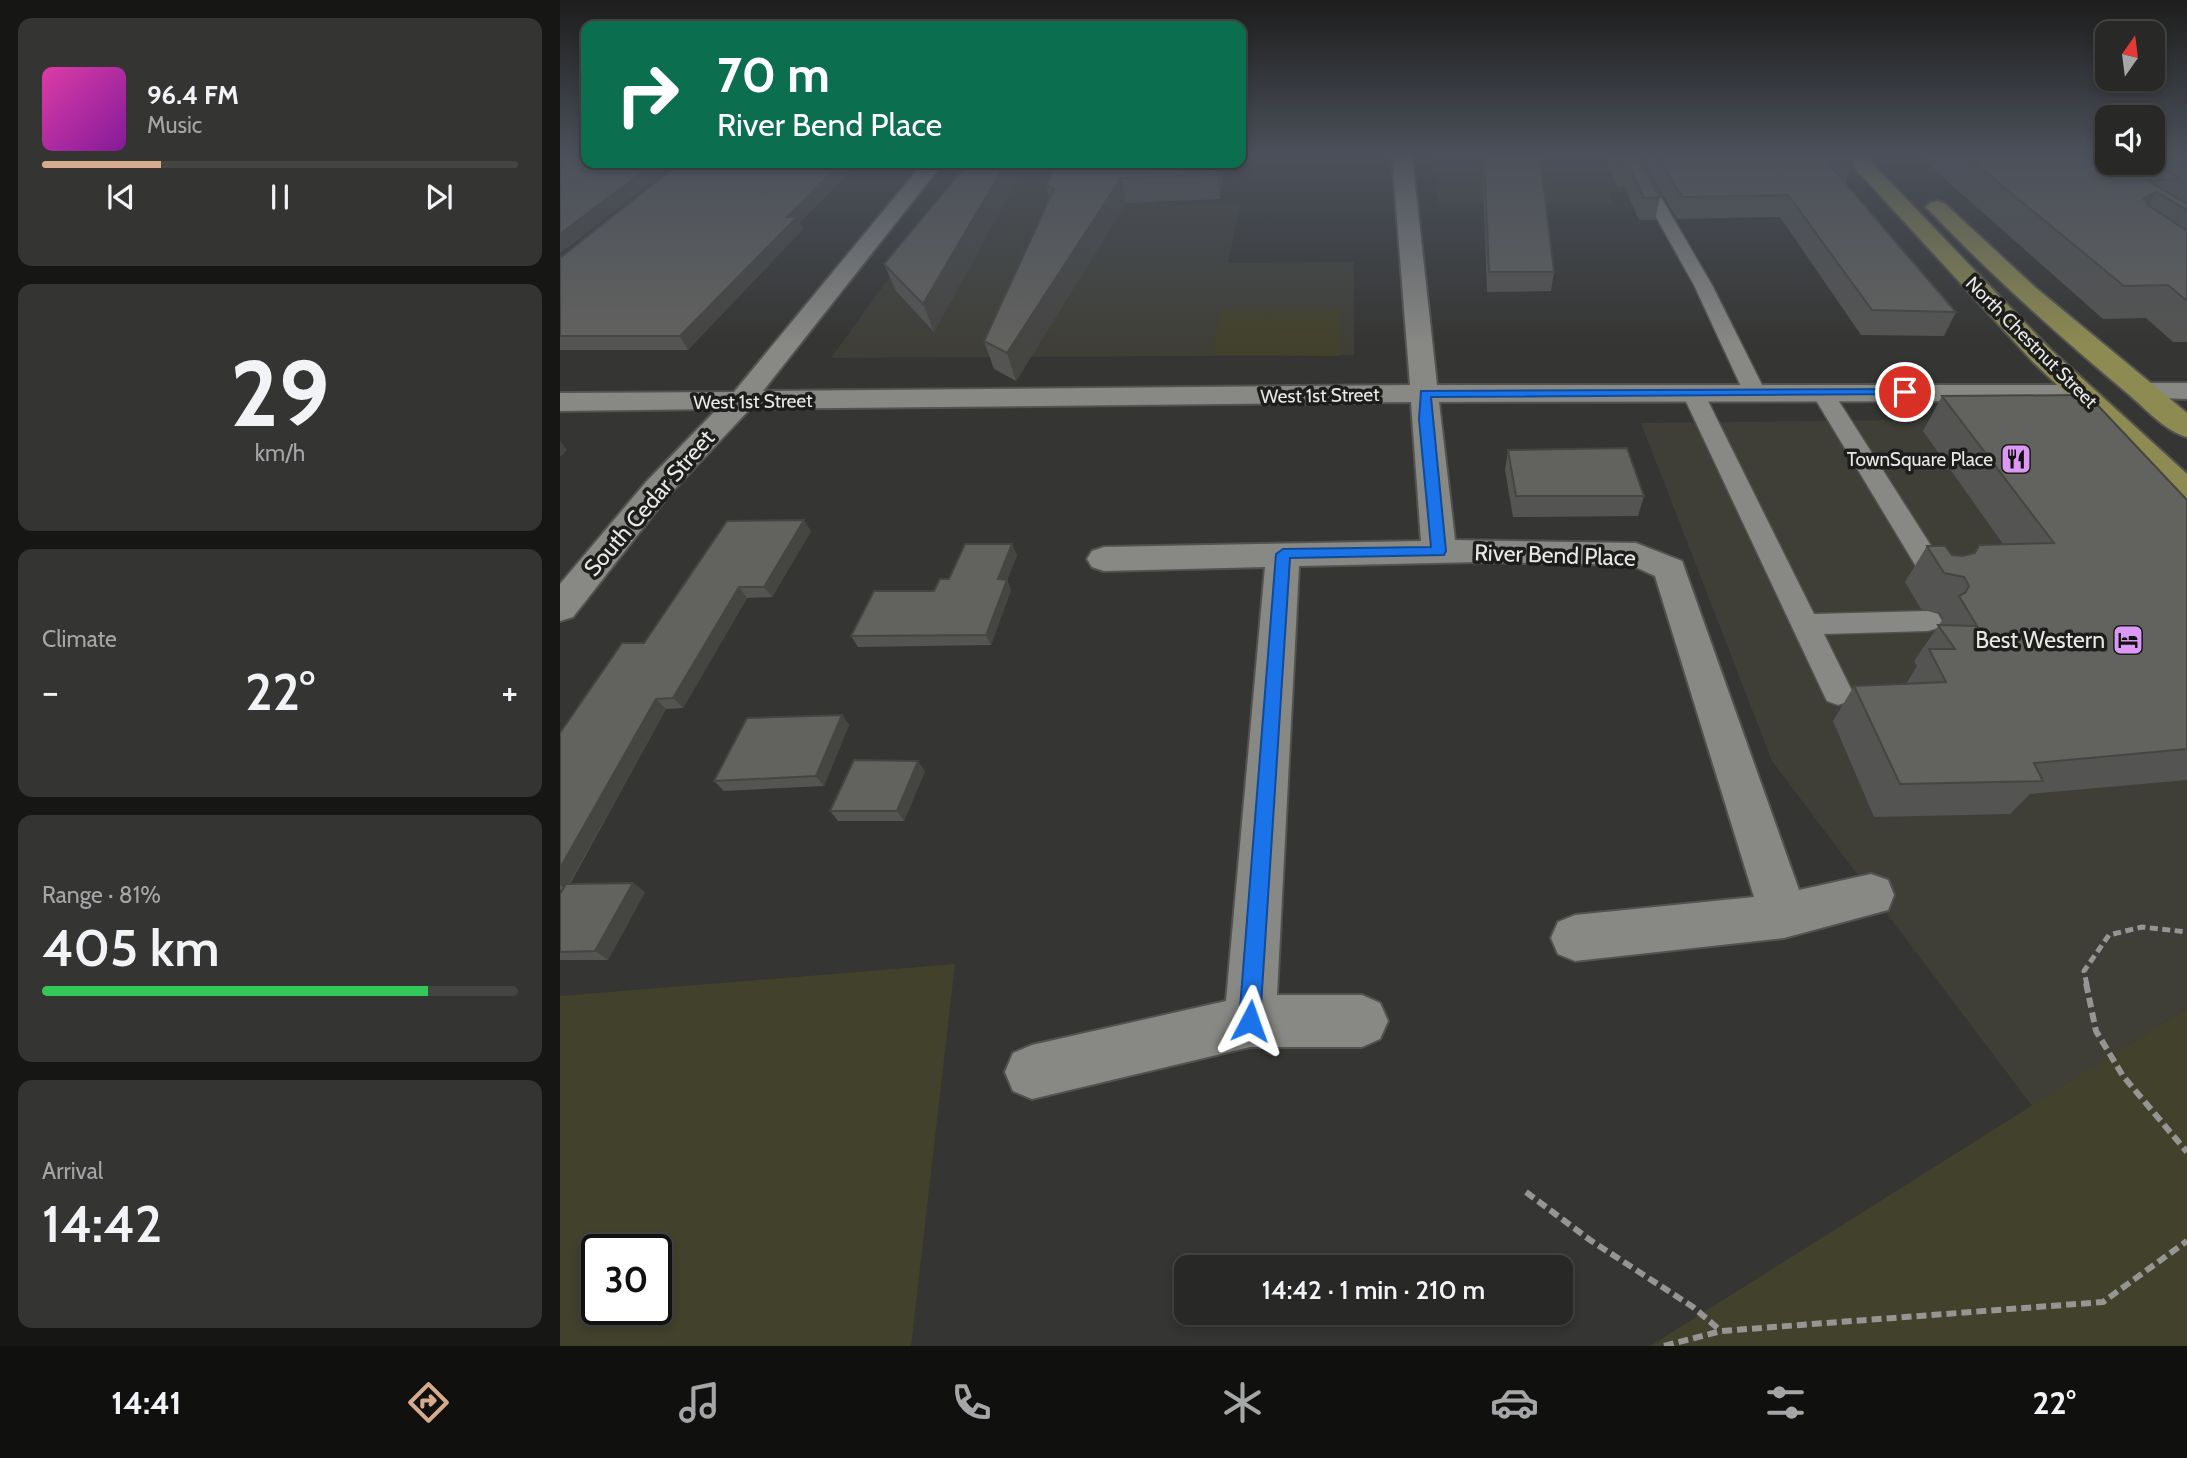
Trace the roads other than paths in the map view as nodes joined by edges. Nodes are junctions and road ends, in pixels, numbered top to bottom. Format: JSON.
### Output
{"nodes":[{"id":1,"x":888,"y":219,"type":"edge"},
{"id":2,"x":1408,"y":219,"type":"edge"},
{"id":3,"x":1665,"y":219,"type":"edge"},
{"id":4,"x":1913,"y":219,"type":"edge"},
{"id":5,"x":1947,"y":219,"type":"edge"},
{"id":6,"x":2142,"y":391,"type":"junction"},
{"id":7,"x":2187,"y":391,"type":"edge"},
{"id":8,"x":1693,"y":393,"type":"junction"},
{"id":9,"x":1755,"y":393,"type":"junction"},
{"id":10,"x":1822,"y":393,"type":"junction"},
{"id":11,"x":2080,"y":393,"type":"junction"},
{"id":12,"x":1425,"y":394,"type":"junction"},
{"id":13,"x":741,"y":401,"type":"junction"},
{"id":14,"x":560,"y":402,"type":"edge"},
{"id":15,"x":2187,"y":428,"type":"edge"},
{"id":16,"x":2187,"y":491,"type":"edge"},
{"id":17,"x":1439,"y":551,"type":"junction"},
{"id":18,"x":1283,"y":554,"type":"junction"},
{"id":19,"x":1104,"y":559,"type":"dead end"},
{"id":20,"x":1939,"y":581,"type":"edge"},
{"id":21,"x":560,"y":608,"type":"edge"},
{"id":22,"x":1928,"y":621,"type":"dead end"},
{"id":23,"x":1805,"y":624,"type":"junction"},
{"id":24,"x":1838,"y":693,"type":"dead end"},
{"id":25,"x":1871,"y":895,"type":"dead end"},
{"id":26,"x":1784,"y":916,"type":"junction"},
{"id":27,"x":1575,"y":938,"type":"dead end"},
{"id":28,"x":1250,"y":1021,"type":"junction"},
{"id":29,"x":1362,"y":1021,"type":"dead end"},
{"id":30,"x":1032,"y":1072,"type":"dead end"}],
"edges":[{"from":1,"to":13,"type":"street","name":"South Cedar Street"},
{"from":2,"to":12,"type":"street"},
{"from":3,"to":9,"type":"lane"},
{"from":4,"to":11,"type":"main road","name":"North Chestnut Street"},
{"from":5,"to":6,"type":"main road","name":"North Chestnut Street"},
{"from":6,"to":7,"type":"street"},
{"from":6,"to":15,"type":"main road","name":"North Chestnut Street"},
{"from":8,"to":9,"type":"street","name":"West 1st Street"},
{"from":8,"to":12,"type":"street","name":"West 1st Street"},
{"from":8,"to":23,"type":"lane"},
{"from":9,"to":10,"type":"street","name":"West 1st Street"},
{"from":10,"to":11,"type":"street","name":"West 1st Street"},
{"from":10,"to":20,"type":"lane"},
{"from":11,"to":16,"type":"main road","name":"North Chestnut Street"},
{"from":12,"to":13,"type":"street","name":"West 1st Street"},
{"from":12,"to":17,"type":"street"},
{"from":13,"to":14,"type":"street","name":"West 1st Street"},
{"from":13,"to":21,"type":"street","name":"South Cedar Street"},
{"from":17,"to":18,"type":"street","name":"River Bend Place"},
{"from":17,"to":26,"type":"street","name":"River Bend Place"},
{"from":18,"to":19,"type":"street","name":"River Bend Place"},
{"from":18,"to":28,"type":"street"},
{"from":22,"to":23,"type":"lane"},
{"from":23,"to":24,"type":"lane"},
{"from":25,"to":26,"type":"street"},
{"from":26,"to":27,"type":"street"},
{"from":28,"to":29,"type":"street"},
{"from":28,"to":30,"type":"street"}]}
